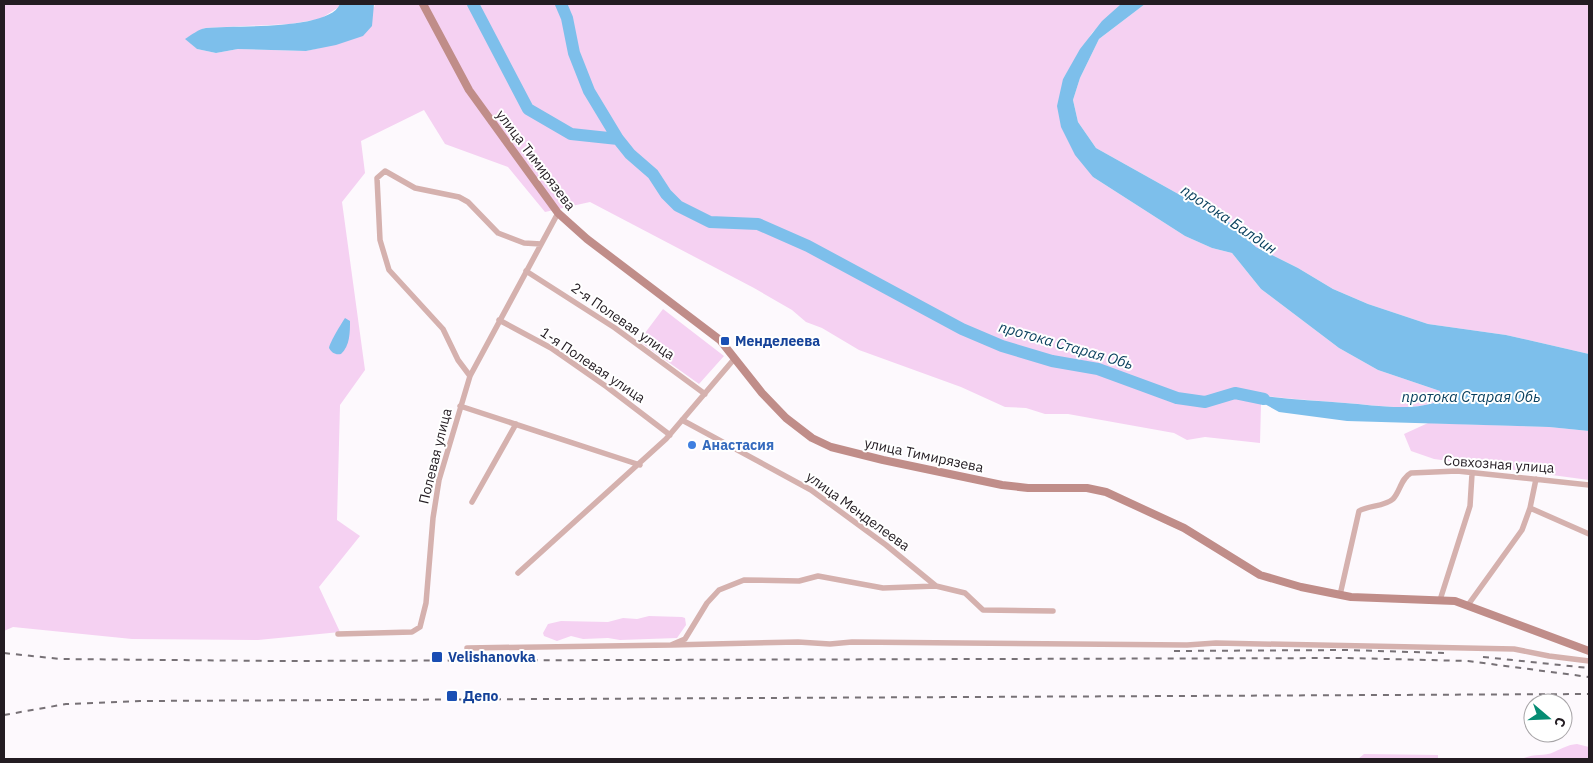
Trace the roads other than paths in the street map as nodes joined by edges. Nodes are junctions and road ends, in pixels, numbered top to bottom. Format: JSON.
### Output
{"nodes":[{"id":1,"x":423,"y":4,"type":"edge"},
{"id":2,"x":558,"y":213,"type":"junction"},
{"id":3,"x":541,"y":244,"type":"junction"},
{"id":4,"x":526,"y":271,"type":"junction"},
{"id":5,"x":499,"y":320,"type":"junction"},
{"id":6,"x":735,"y":358,"type":"junction"},
{"id":7,"x":470,"y":376,"type":"junction"},
{"id":8,"x":705,"y":394,"type":"junction"},
{"id":9,"x":460,"y":406,"type":"junction"},
{"id":10,"x":682,"y":420,"type":"junction"},
{"id":11,"x":516,"y":424,"type":"junction"},
{"id":12,"x":670,"y":435,"type":"junction"},
{"id":13,"x":640,"y":465,"type":"junction"},
{"id":14,"x":1472,"y":474,"type":"junction"},
{"id":15,"x":1536,"y":479,"type":"junction"},
{"id":16,"x":1589,"y":485,"type":"edge"},
{"id":17,"x":472,"y":502,"type":"dead end"},
{"id":18,"x":1530,"y":508,"type":"junction"},
{"id":19,"x":1589,"y":534,"type":"edge"},
{"id":20,"x":518,"y":574,"type":"dead end"},
{"id":21,"x":936,"y":586,"type":"junction"},
{"id":22,"x":1340,"y":595,"type":"junction"},
{"id":23,"x":1440,"y":600,"type":"junction"},
{"id":24,"x":1468,"y":605,"type":"junction"},
{"id":25,"x":1053,"y":611,"type":"dead end"},
{"id":26,"x":338,"y":634,"type":"dead end"},
{"id":27,"x":671,"y":645,"type":"junction"},
{"id":28,"x":467,"y":648,"type":"dead end"},
{"id":29,"x":1589,"y":651,"type":"edge"},
{"id":30,"x":1589,"y":661,"type":"edge"}],
"edges":[{"from":1,"to":2,"type":"street","name":"улица Тимирязева"},
{"from":2,"to":3,"type":"street","name":"Полевая улица"},
{"from":2,"to":6,"type":"street","name":"улица Тимирязева"},
{"from":3,"to":4,"type":"street","name":"Полевая улица"},
{"from":3,"to":7,"type":"street"},
{"from":4,"to":5,"type":"street","name":"Полевая улица"},
{"from":4,"to":8,"type":"street","name":"2-я Полевая улица"},
{"from":5,"to":7,"type":"street","name":"Полевая улица"},
{"from":5,"to":12,"type":"street","name":"1-я Полевая улица"},
{"from":6,"to":8,"type":"street"},
{"from":6,"to":22,"type":"street","name":"улица Тимирязева"},
{"from":7,"to":9,"type":"street","name":"Полевая улица"},
{"from":8,"to":10,"type":"street"},
{"from":9,"to":11,"type":"street"},
{"from":9,"to":26,"type":"street","name":"Полевая улица"},
{"from":10,"to":12,"type":"street"},
{"from":10,"to":21,"type":"street","name":"улица Менделеева"},
{"from":11,"to":13,"type":"street"},
{"from":11,"to":17,"type":"street"},
{"from":12,"to":13,"type":"street"},
{"from":13,"to":20,"type":"street"},
{"from":14,"to":15,"type":"street","name":"Совхозная улица"},
{"from":14,"to":22,"type":"street","name":"Совхозная улица"},
{"from":14,"to":23,"type":"street"},
{"from":15,"to":16,"type":"street","name":"Совхозная улица"},
{"from":15,"to":18,"type":"street"},
{"from":18,"to":19,"type":"street"},
{"from":18,"to":24,"type":"street"},
{"from":21,"to":25,"type":"street","name":"улица Менделеева"},
{"from":21,"to":27,"type":"street","name":"улица Менделеева"},
{"from":22,"to":23,"type":"street","name":"улица Тимирязева"},
{"from":23,"to":24,"type":"street","name":"улица Тимирязева"},
{"from":24,"to":29,"type":"street","name":"улица Тимирязева"},
{"from":27,"to":28,"type":"street"},
{"from":27,"to":30,"type":"street"}]}
